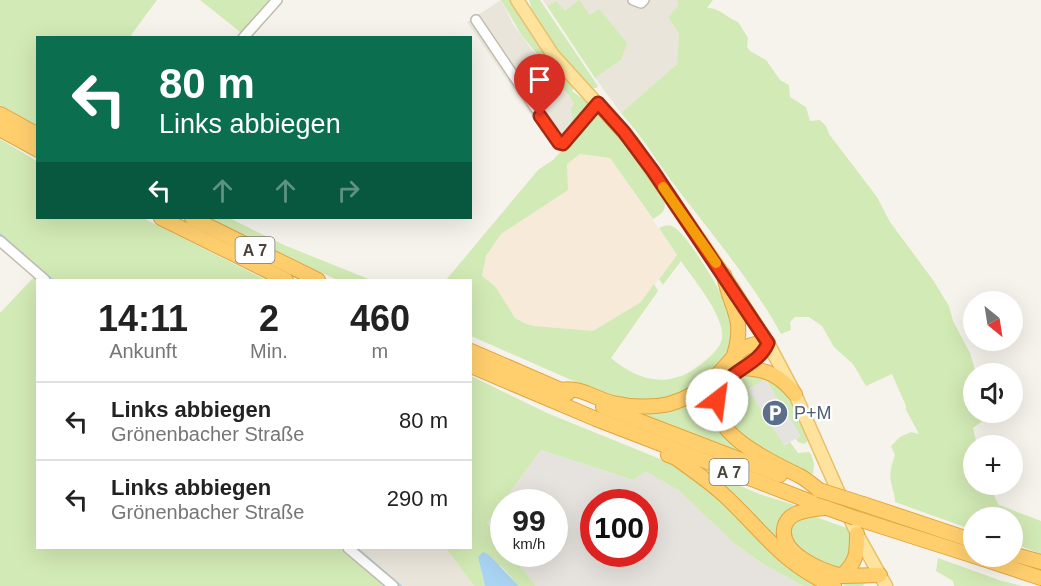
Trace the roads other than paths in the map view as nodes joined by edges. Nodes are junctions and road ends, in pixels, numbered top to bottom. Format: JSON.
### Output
{"nodes":[{"id":1,"x":277,"y":0,"type":"edge"},
{"id":2,"x":517,"y":0,"type":"edge"},
{"id":3,"x":525,"y":0,"type":"edge"},
{"id":4,"x":633,"y":0,"type":"edge"},
{"id":5,"x":644,"y":0,"type":"edge"},
{"id":6,"x":524,"y":14,"type":"junction"},
{"id":7,"x":476,"y":20,"type":"dead end"},
{"id":8,"x":245,"y":36,"type":"edge"},
{"id":9,"x":598,"y":103,"type":"junction"},
{"id":10,"x":0,"y":114,"type":"edge"},
{"id":11,"x":0,"y":129,"type":"edge"},
{"id":12,"x":36,"y":134,"type":"edge"},
{"id":13,"x":36,"y":149,"type":"edge"},
{"id":14,"x":163,"y":219,"type":"edge"},
{"id":15,"x":194,"y":219,"type":"edge"},
{"id":16,"x":0,"y":241,"type":"edge"},
{"id":17,"x":724,"y":275,"type":"junction"},
{"id":18,"x":44,"y":279,"type":"edge"},
{"id":19,"x":284,"y":279,"type":"edge"},
{"id":20,"x":316,"y":279,"type":"edge"},
{"id":21,"x":768,"y":343,"type":"junction"},
{"id":22,"x":472,"y":351,"type":"edge"},
{"id":23,"x":734,"y":355,"type":"junction"},
{"id":24,"x":472,"y":366,"type":"edge"},
{"id":25,"x":743,"y":368,"type":"junction"},
{"id":26,"x":561,"y":390,"type":"junction"},
{"id":27,"x":795,"y":394,"type":"junction"},
{"id":28,"x":632,"y":433,"type":"junction"},
{"id":29,"x":819,"y":490,"type":"junction"},
{"id":30,"x":827,"y":508,"type":"junction"},
{"id":31,"x":857,"y":534,"type":"junction"},
{"id":32,"x":963,"y":538,"type":"edge"},
{"id":33,"x":349,"y":549,"type":"edge"},
{"id":34,"x":963,"y":553,"type":"edge"},
{"id":35,"x":1023,"y":557,"type":"edge"},
{"id":36,"x":1041,"y":562,"type":"edge"},
{"id":37,"x":1008,"y":567,"type":"edge"},
{"id":38,"x":1041,"y":578,"type":"edge"},
{"id":39,"x":838,"y":581,"type":"edge"},
{"id":40,"x":883,"y":581,"type":"edge"},
{"id":41,"x":393,"y":586,"type":"edge"},
{"id":42,"x":870,"y":586,"type":"edge"}],
"edges":[{"from":1,"to":8,"type":"street"},
{"from":2,"to":6,"type":"main road"},
{"from":3,"to":6,"type":"street"},
{"from":4,"to":5,"type":"street"},
{"from":6,"to":9,"type":"main road"},
{"from":7,"to":9,"type":"street"},
{"from":9,"to":17,"type":"main road"},
{"from":10,"to":12,"type":"highway"},
{"from":11,"to":13,"type":"highway"},
{"from":14,"to":19,"type":"highway","number":"A 7"},
{"from":15,"to":20,"type":"highway","number":"A 7"},
{"from":16,"to":18,"type":"street"},
{"from":17,"to":21,"type":"main road"},
{"from":17,"to":23,"type":"highway"},
{"from":21,"to":23,"type":"highway","number":"A 7"},
{"from":21,"to":25,"type":"highway"},
{"from":21,"to":27,"type":"main road"},
{"from":22,"to":26,"type":"highway","number":"A 7"},
{"from":23,"to":26,"type":"highway","number":"A 7"},
{"from":24,"to":28,"type":"highway","number":"A 7"},
{"from":25,"to":27,"type":"highway"},
{"from":25,"to":29,"type":"highway"},
{"from":26,"to":29,"type":"highway","number":"A 7"},
{"from":27,"to":31,"type":"main road"},
{"from":28,"to":30,"type":"highway","number":"A 7"},
{"from":28,"to":39,"type":"highway"},
{"from":29,"to":32,"type":"highway","number":"A 7","bridge":true},
{"from":30,"to":34,"type":"highway","number":"A 7","bridge":true},
{"from":30,"to":39,"type":"highway","number":"A 7"},
{"from":31,"to":39,"type":"highway"},
{"from":31,"to":40,"type":"main road"},
{"from":33,"to":41,"type":"street"},
{"from":35,"to":36,"type":"highway"},
{"from":37,"to":38,"type":"highway","number":"A 7"},
{"from":39,"to":40,"type":"highway"},
{"from":40,"to":42,"type":"highway"}]}
